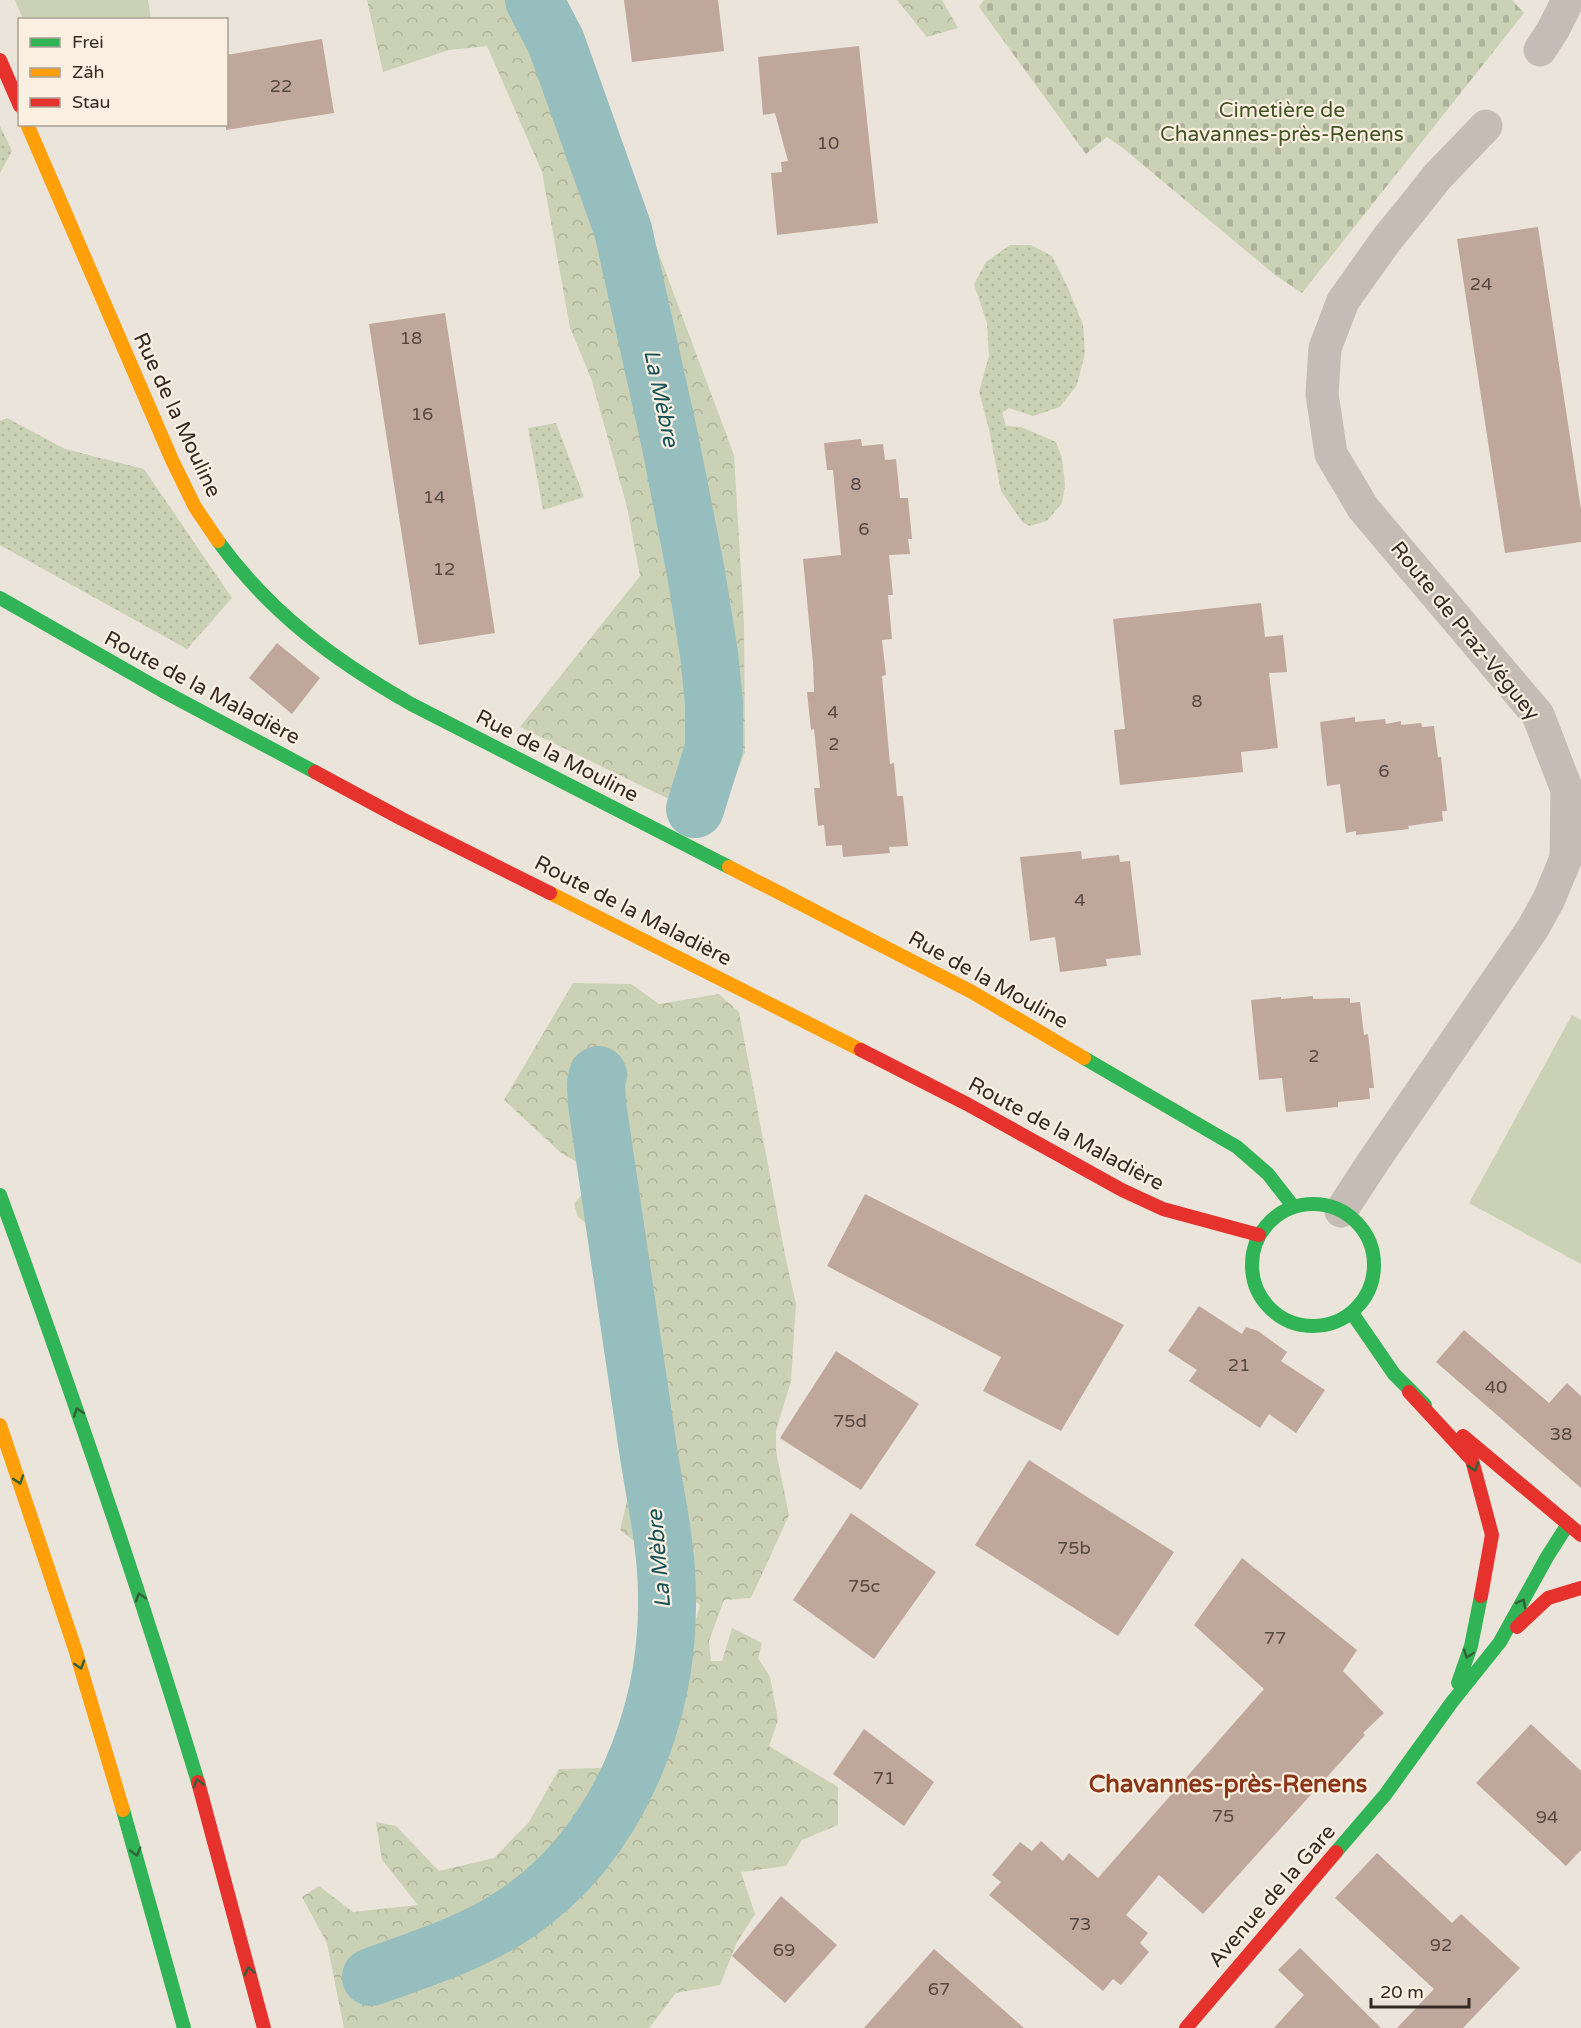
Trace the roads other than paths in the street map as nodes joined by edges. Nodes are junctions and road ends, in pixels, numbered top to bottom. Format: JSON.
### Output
{"nodes":[{"id":1,"x":1568,"y":0,"type":"edge"},
{"id":2,"x":1540,"y":50,"type":"dead end"},
{"id":3,"x":0,"y":60,"type":"edge"},
{"id":4,"x":18,"y":101,"type":"edge"},
{"id":5,"x":28,"y":126,"type":"edge"},
{"id":6,"x":1486,"y":126,"type":"dead end"},
{"id":7,"x":0,"y":598,"type":"edge"},
{"id":8,"x":1573,"y":854,"type":"edge"},
{"id":9,"x":0,"y":1195,"type":"edge"},
{"id":10,"x":1293,"y":1206,"type":"junction"},
{"id":11,"x":1341,"y":1211,"type":"junction"},
{"id":12,"x":1259,"y":1235,"type":"junction"},
{"id":13,"x":1352,"y":1313,"type":"junction"},
{"id":14,"x":1409,"y":1392,"type":"junction"},
{"id":15,"x":0,"y":1425,"type":"edge"},
{"id":16,"x":1568,"y":1524,"type":"junction"},
{"id":17,"x":1581,"y":1535,"type":"edge"},
{"id":18,"x":1581,"y":1588,"type":"edge"},
{"id":19,"x":1500,"y":1642,"type":"junction"},
{"id":20,"x":1452,"y":1702,"type":"junction"},
{"id":21,"x":184,"y":2028,"type":"edge"},
{"id":22,"x":264,"y":2028,"type":"edge"},
{"id":23,"x":1186,"y":2028,"type":"edge"}],
"edges":[{"from":1,"to":2,"type":"street"},
{"from":3,"to":4,"type":"main road"},
{"from":5,"to":10,"type":"main road","name":"Rue de la Mouline"},
{"from":6,"to":8,"type":"street","name":"Route de Praz-Véguey"},
{"from":7,"to":12,"type":"main road","name":"Route de la Maladière"},
{"from":8,"to":11,"type":"street","name":"Route de Praz-Véguey"},
{"from":22,"to":9,"type":"main road","one_way":true},
{"from":10,"to":11,"type":"main road"},
{"from":10,"to":12,"type":"main road"},
{"from":11,"to":13,"type":"main road"},
{"from":12,"to":13,"type":"main road"},
{"from":13,"to":14,"type":"main road"},
{"from":14,"to":16,"type":"main road"},
{"from":14,"to":20,"type":"main road","name":"Avenue de la Gare","one_way":true},
{"from":15,"to":21,"type":"main road","one_way":true},
{"from":16,"to":17,"type":"main road"},
{"from":19,"to":16,"type":"main road","name":"Avenue de la Gare","one_way":true},
{"from":18,"to":19,"type":"main road","name":"Avenue de la Gare"},
{"from":19,"to":20,"type":"main road","name":"Avenue de la Gare"},
{"from":20,"to":23,"type":"main road","name":"Avenue de la Gare"}]}
